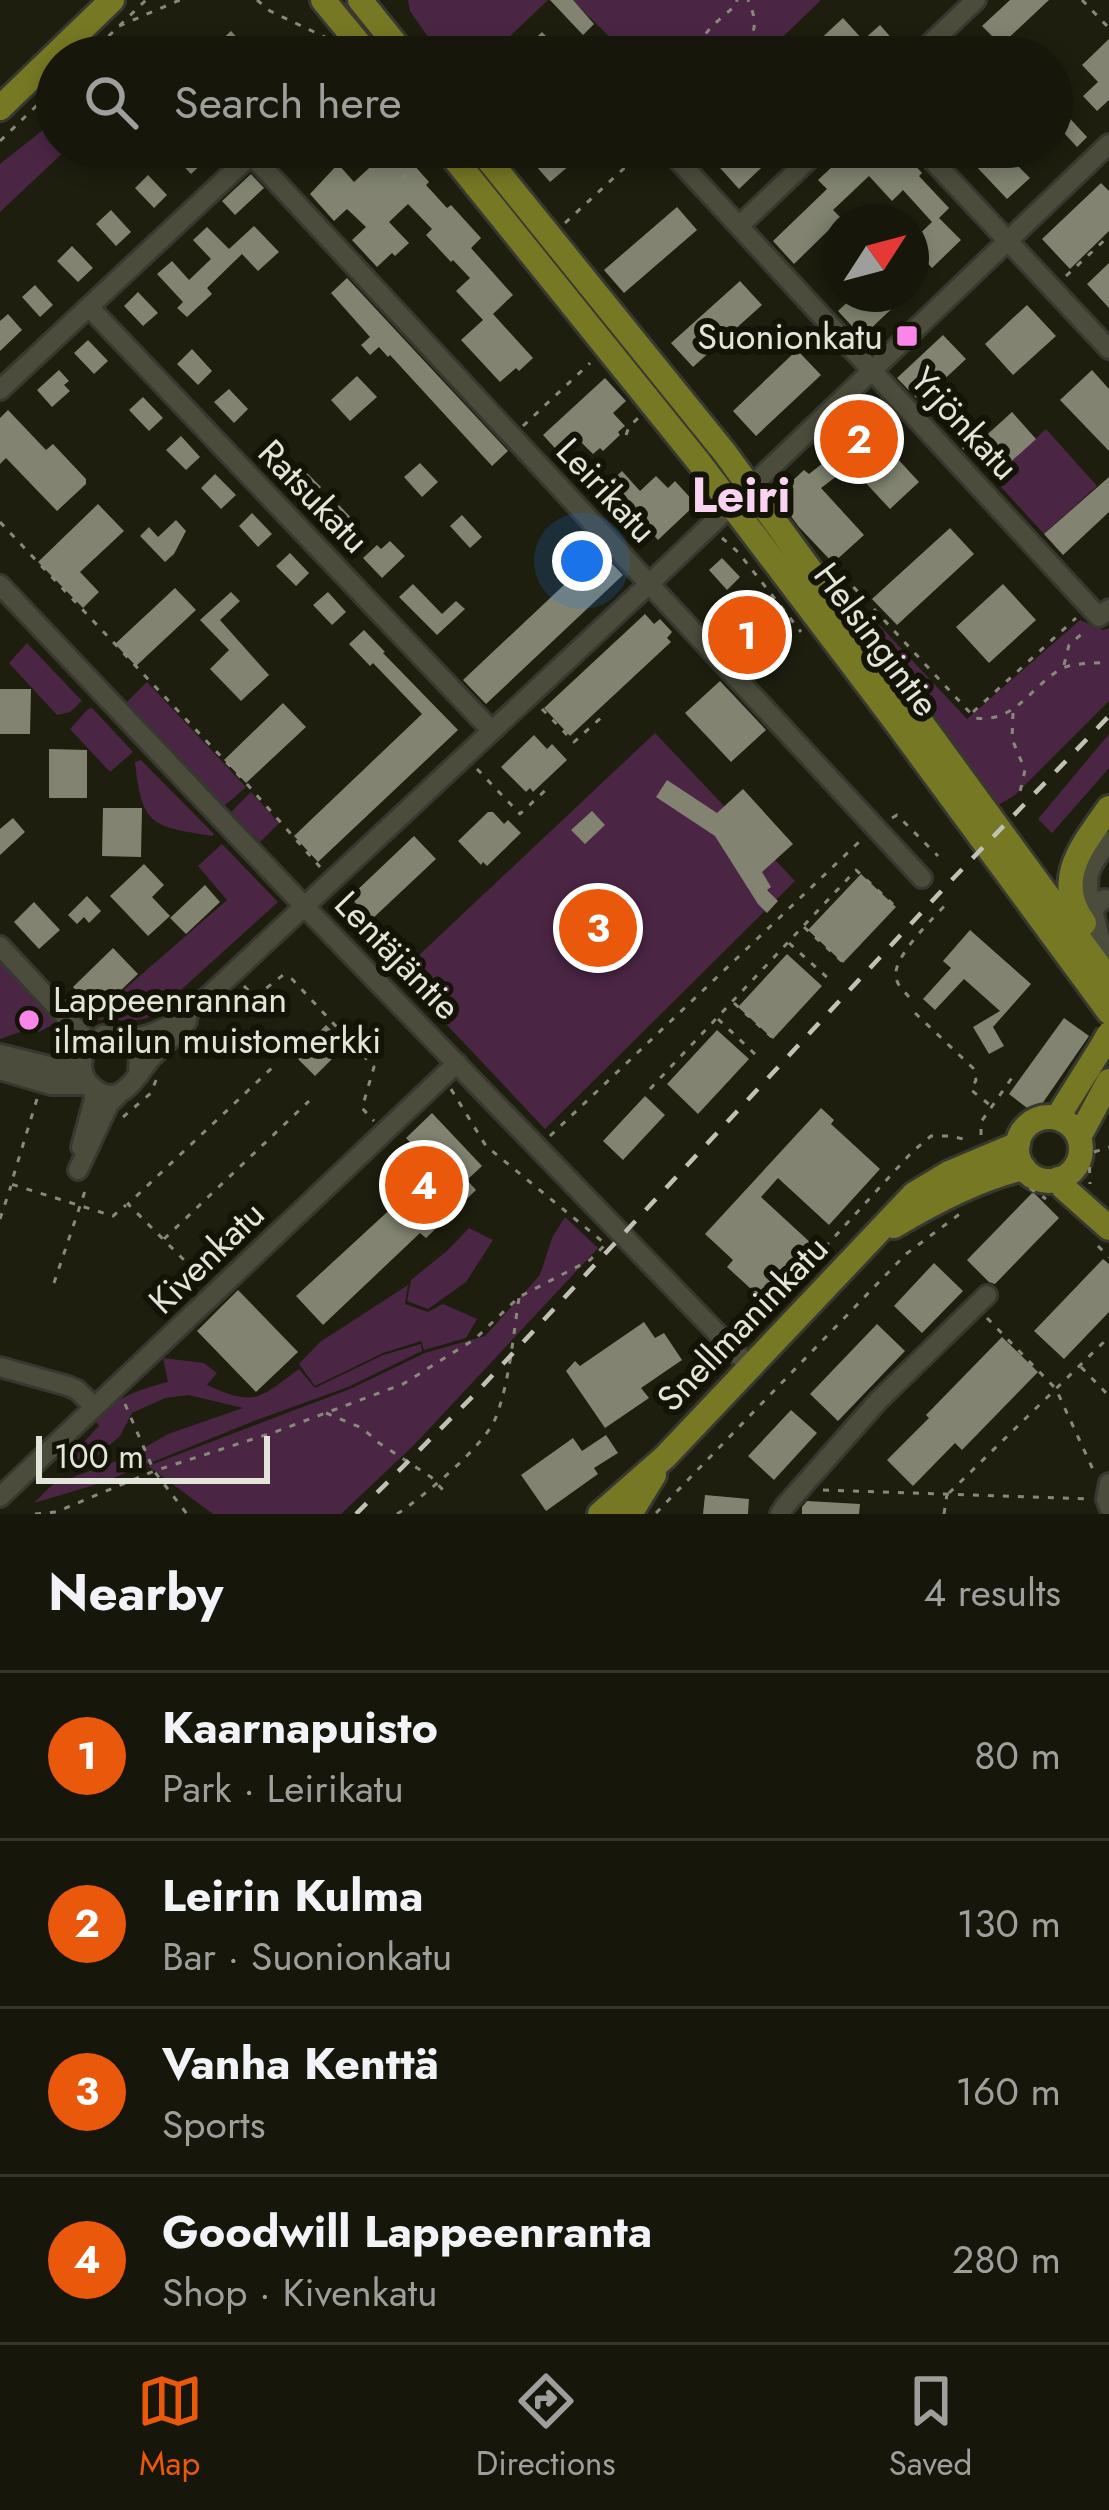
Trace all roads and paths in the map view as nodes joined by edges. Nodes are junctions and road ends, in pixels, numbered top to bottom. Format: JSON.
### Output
{"nodes":[{"id":1,"x":112,"y":0,"type":"edge"},
{"id":2,"x":146,"y":0,"type":"edge"},
{"id":3,"x":180,"y":0,"type":"edge"},
{"id":4,"x":257,"y":0,"type":"edge"},
{"id":5,"x":323,"y":0,"type":"edge"},
{"id":6,"x":360,"y":0,"type":"edge"},
{"id":7,"x":737,"y":0,"type":"edge"},
{"id":8,"x":748,"y":0,"type":"edge"},
{"id":9,"x":976,"y":0,"type":"edge"},
{"id":10,"x":1082,"y":0,"type":"edge"},
{"id":11,"x":118,"y":27,"type":"junction"},
{"id":12,"x":1109,"y":28,"type":"edge"},
{"id":13,"x":75,"y":36,"type":"edge"},
{"id":14,"x":109,"y":36,"type":"edge"},
{"id":15,"x":324,"y":36,"type":"edge"},
{"id":16,"x":353,"y":36,"type":"edge"},
{"id":17,"x":389,"y":36,"type":"edge"},
{"id":18,"x":704,"y":36,"type":"edge"},
{"id":19,"x":752,"y":36,"type":"edge"},
{"id":20,"x":938,"y":36,"type":"edge"},
{"id":21,"x":36,"y":73,"type":"edge"},
{"id":22,"x":36,"y":106,"type":"edge"},
{"id":23,"x":0,"y":108,"type":"edge"},
{"id":24,"x":0,"y":141,"type":"edge"},
{"id":25,"x":1109,"y":144,"type":"edge"},
{"id":26,"x":231,"y":168,"type":"edge"},
{"id":27,"x":264,"y":168,"type":"edge"},
{"id":28,"x":415,"y":168,"type":"edge"},
{"id":29,"x":456,"y":168,"type":"edge"},
{"id":30,"x":494,"y":168,"type":"edge"},
{"id":31,"x":624,"y":168,"type":"edge"},
{"id":32,"x":685,"y":168,"type":"edge"},
{"id":33,"x":798,"y":168,"type":"edge"},
{"id":34,"x":939,"y":168,"type":"edge"},
{"id":35,"x":402,"y":178,"type":"dead end"},
{"id":36,"x":565,"y":223,"type":"dead end"},
{"id":37,"x":736,"y":223,"type":"junction"},
{"id":38,"x":1109,"y":236,"type":"edge"},
{"id":39,"x":1007,"y":241,"type":"junction"},
{"id":40,"x":1064,"y":278,"type":"dead end"},
{"id":41,"x":89,"y":307,"type":"junction"},
{"id":42,"x":1109,"y":349,"type":"edge"},
{"id":43,"x":595,"y":357,"type":"dead end"},
{"id":44,"x":872,"y":370,"type":"junction"},
{"id":45,"x":0,"y":390,"type":"edge"},
{"id":46,"x":640,"y":416,"type":"dead end"},
{"id":47,"x":626,"y":435,"type":"dead end"},
{"id":48,"x":512,"y":436,"type":"junction"},
{"id":49,"x":975,"y":437,"type":"dead end"},
{"id":50,"x":967,"y":445,"type":"dead end"},
{"id":51,"x":740,"y":495,"type":"junction"},
{"id":52,"x":0,"y":522,"type":"edge"},
{"id":53,"x":830,"y":561,"type":"dead end"},
{"id":54,"x":649,"y":584,"type":"junction"},
{"id":55,"x":0,"y":585,"type":"edge"},
{"id":56,"x":1099,"y":611,"type":"edge"},
{"id":57,"x":1109,"y":662,"type":"edge"},
{"id":58,"x":1063,"y":667,"type":"junction"},
{"id":59,"x":537,"y":703,"type":"dead end"},
{"id":60,"x":1013,"y":710,"type":"junction"},
{"id":61,"x":971,"y":714,"type":"junction"},
{"id":62,"x":604,"y":715,"type":"dead end"},
{"id":63,"x":492,"y":730,"type":"junction"},
{"id":64,"x":472,"y":764,"type":"dead end"},
{"id":65,"x":550,"y":784,"type":"dead end"},
{"id":66,"x":1021,"y":792,"type":"dead end"},
{"id":67,"x":1109,"y":808,"type":"edge"},
{"id":68,"x":875,"y":827,"type":"junction"},
{"id":69,"x":1109,"y":841,"type":"edge"},
{"id":70,"x":1082,"y":845,"type":"junction"},
{"id":71,"x":938,"y":856,"type":"dead end"},
{"id":72,"x":1021,"y":858,"type":"junction"},
{"id":73,"x":321,"y":868,"type":"dead end"},
{"id":74,"x":922,"y":878,"type":"dead end"},
{"id":75,"x":343,"y":889,"type":"dead end"},
{"id":76,"x":948,"y":902,"type":"dead end"},
{"id":77,"x":304,"y":906,"type":"junction"},
{"id":78,"x":898,"y":909,"type":"dead end"},
{"id":79,"x":342,"y":926,"type":"dead end"},
{"id":80,"x":803,"y":926,"type":"junction"},
{"id":81,"x":788,"y":942,"type":"junction"},
{"id":82,"x":0,"y":946,"type":"edge"},
{"id":83,"x":845,"y":964,"type":"dead end"},
{"id":84,"x":1108,"y":971,"type":"edge"},
{"id":85,"x":830,"y":980,"type":"dead end"},
{"id":86,"x":243,"y":984,"type":"dead end"},
{"id":87,"x":909,"y":997,"type":"dead end"},
{"id":88,"x":732,"y":1001,"type":"junction"},
{"id":89,"x":201,"y":1003,"type":"junction"},
{"id":90,"x":915,"y":1012,"type":"dead end"},
{"id":91,"x":1109,"y":1012,"type":"edge"},
{"id":92,"x":717,"y":1018,"type":"junction"},
{"id":93,"x":125,"y":1037,"type":"junction"},
{"id":94,"x":774,"y":1039,"type":"dead end"},
{"id":95,"x":1105,"y":1041,"type":"edge"},
{"id":96,"x":87,"y":1050,"type":"junction"},
{"id":97,"x":0,"y":1054,"type":"edge"},
{"id":98,"x":757,"y":1056,"type":"dead end"},
{"id":99,"x":457,"y":1064,"type":"junction"},
{"id":100,"x":274,"y":1065,"type":"dead end"},
{"id":101,"x":0,"y":1070,"type":"edge"},
{"id":102,"x":1016,"y":1072,"type":"dead end"},
{"id":103,"x":138,"y":1076,"type":"junction"},
{"id":104,"x":1109,"y":1082,"type":"edge"},
{"id":105,"x":92,"y":1086,"type":"junction"},
{"id":106,"x":650,"y":1089,"type":"dead end"},
{"id":107,"x":121,"y":1092,"type":"junction"},
{"id":108,"x":38,"y":1094,"type":"dead end"},
{"id":109,"x":309,"y":1101,"type":"dead end"},
{"id":110,"x":990,"y":1106,"type":"junction"},
{"id":111,"x":1057,"y":1118,"type":"junction"},
{"id":112,"x":375,"y":1122,"type":"dead end"},
{"id":113,"x":981,"y":1137,"type":"dead end"},
{"id":114,"x":1087,"y":1142,"type":"junction"},
{"id":115,"x":538,"y":1147,"type":"junction"},
{"id":116,"x":1109,"y":1147,"type":"edge"},
{"id":117,"x":1020,"y":1167,"type":"junction"},
{"id":118,"x":11,"y":1184,"type":"junction"},
{"id":119,"x":85,"y":1191,"type":"dead end"},
{"id":120,"x":1060,"y":1192,"type":"junction"},
{"id":121,"x":128,"y":1204,"type":"junction"},
{"id":122,"x":79,"y":1206,"type":"junction"},
{"id":123,"x":963,"y":1211,"type":"dead end"},
{"id":124,"x":0,"y":1219,"type":"edge"},
{"id":125,"x":1109,"y":1228,"type":"edge"},
{"id":126,"x":164,"y":1240,"type":"junction"},
{"id":127,"x":606,"y":1244,"type":"dead end"},
{"id":128,"x":207,"y":1282,"type":"dead end"},
{"id":129,"x":54,"y":1283,"type":"dead end"},
{"id":130,"x":519,"y":1297,"type":"junction"},
{"id":131,"x":981,"y":1301,"type":"joint"},
{"id":132,"x":1109,"y":1337,"type":"edge"},
{"id":133,"x":1080,"y":1365,"type":"junction"},
{"id":134,"x":0,"y":1367,"type":"edge"},
{"id":135,"x":750,"y":1367,"type":"junction"},
{"id":136,"x":117,"y":1386,"type":"junction"},
{"id":137,"x":1056,"y":1389,"type":"junction"},
{"id":138,"x":1109,"y":1396,"type":"edge"},
{"id":139,"x":95,"y":1407,"type":"junction"},
{"id":140,"x":326,"y":1413,"type":"junction"},
{"id":141,"x":665,"y":1457,"type":"junction"},
{"id":142,"x":154,"y":1471,"type":"junction"},
{"id":143,"x":437,"y":1484,"type":"junction"},
{"id":144,"x":816,"y":1489,"type":"dead end"},
{"id":145,"x":443,"y":1490,"type":"dead end"},
{"id":146,"x":947,"y":1494,"type":"junction"},
{"id":147,"x":1108,"y":1496,"type":"edge"},
{"id":148,"x":0,"y":1498,"type":"edge"},
{"id":149,"x":35,"y":1514,"type":"edge"},
{"id":150,"x":188,"y":1514,"type":"edge"},
{"id":151,"x":397,"y":1514,"type":"edge"},
{"id":152,"x":600,"y":1514,"type":"edge"},
{"id":153,"x":630,"y":1514,"type":"edge"},
{"id":154,"x":655,"y":1514,"type":"edge"},
{"id":155,"x":780,"y":1514,"type":"edge"},
{"id":156,"x":944,"y":1514,"type":"edge"}],
"edges":[{"from":1,"to":13,"type":"main road"},
{"from":2,"to":11,"type":"path"},
{"from":3,"to":11,"type":"path"},
{"from":4,"to":15,"type":"path"},
{"from":5,"to":16,"type":"main road"},
{"from":6,"to":17,"type":"main road"},
{"from":7,"to":18,"type":"path"},
{"from":8,"to":19,"type":"path"},
{"from":9,"to":20,"type":"street"},
{"from":10,"to":12,"type":"path"},
{"from":11,"to":14,"type":"path"},
{"from":21,"to":23,"type":"main road"},
{"from":22,"to":24,"type":"path"},
{"from":25,"to":39,"type":"street"},
{"from":26,"to":41,"type":"street"},
{"from":27,"to":48,"type":"street","name":"Leirikatu"},
{"from":28,"to":35,"type":"path"},
{"from":29,"to":51,"type":"main road","name":"Helsingintie"},
{"from":30,"to":51,"type":"main road","name":"Helsingintie"},
{"from":31,"to":36,"type":"path"},
{"from":32,"to":37,"type":"street","name":"Yrjönkatu"},
{"from":33,"to":37,"type":"street"},
{"from":34,"to":39,"type":"street"},
{"from":37,"to":44,"type":"street","name":"Yrjönkatu"},
{"from":38,"to":40,"type":"path"},
{"from":39,"to":42,"type":"street"},
{"from":39,"to":44,"type":"street"},
{"from":41,"to":45,"type":"street"},
{"from":41,"to":63,"type":"street","name":"Ratsukatu"},
{"from":43,"to":48,"type":"path"},
{"from":44,"to":51,"type":"street"},
{"from":44,"to":56,"type":"street","name":"Yrjönkatu"},
{"from":46,"to":47,"type":"path"},
{"from":48,"to":54,"type":"street","name":"Leirikatu"},
{"from":49,"to":50,"type":"path"},
{"from":51,"to":54,"type":"street"},
{"from":51,"to":72,"type":"main road","name":"Helsingintie"},
{"from":51,"to":91,"type":"main road","name":"Helsingintie"},
{"from":52,"to":73,"type":"path"},
{"from":53,"to":61,"type":"path"},
{"from":54,"to":63,"type":"street"},
{"from":54,"to":68,"type":"street","name":"Leirikatu"},
{"from":55,"to":77,"type":"street","name":"Lentäjäntie"},
{"from":56,"to":58,"type":"path"},
{"from":56,"to":61,"type":"path"},
{"from":57,"to":58,"type":"path"},
{"from":58,"to":60,"type":"path"},
{"from":59,"to":62,"type":"path"},
{"from":60,"to":61,"type":"path"},
{"from":60,"to":66,"type":"path"},
{"from":63,"to":77,"type":"street"},
{"from":64,"to":65,"type":"path"},
{"from":67,"to":70,"type":"main road"},
{"from":68,"to":71,"type":"path"},
{"from":68,"to":74,"type":"street","name":"Leirikatu"},
{"from":68,"to":115,"type":"path"},
{"from":69,"to":84,"type":"street"},
{"from":70,"to":72,"type":"main road"},
{"from":70,"to":84,"type":"main road"},
{"from":72,"to":84,"type":"main road","name":"Helsingintie"},
{"from":75,"to":79,"type":"path"},
{"from":76,"to":87,"type":"path"},
{"from":77,"to":89,"type":"street"},
{"from":77,"to":99,"type":"street","name":"Lentäjäntie"},
{"from":78,"to":80,"type":"path"},
{"from":80,"to":81,"type":"path"},
{"from":80,"to":83,"type":"path"},
{"from":81,"to":85,"type":"path"},
{"from":81,"to":88,"type":"path"},
{"from":82,"to":96,"type":"street"},
{"from":86,"to":112,"type":"path"},
{"from":88,"to":92,"type":"path"},
{"from":88,"to":94,"type":"path"},
{"from":89,"to":93,"type":"street"},
{"from":89,"to":103,"type":"street"},
{"from":90,"to":110,"type":"path"},
{"from":92,"to":98,"type":"path"},
{"from":92,"to":106,"type":"path"},
{"from":93,"to":96,"type":"street"},
{"from":93,"to":103,"type":"street"},
{"from":95,"to":111,"type":"main road"},
{"from":96,"to":97,"type":"street"},
{"from":96,"to":105,"type":"street"},
{"from":99,"to":115,"type":"street","name":"Lentäjäntie"},
{"from":99,"to":136,"type":"street","name":"Kivenkatu"},
{"from":100,"to":121,"type":"path"},
{"from":101,"to":105,"type":"street"},
{"from":102,"to":110,"type":"path"},
{"from":103,"to":107,"type":"street"},
{"from":104,"to":114,"type":"main road"},
{"from":105,"to":107,"type":"street"},
{"from":105,"to":107,"type":"street"},
{"from":108,"to":118,"type":"path"},
{"from":109,"to":126,"type":"path"},
{"from":110,"to":113,"type":"path"},
{"from":111,"to":114,"type":"main road"},
{"from":111,"to":117,"type":"main road"},
{"from":114,"to":116,"type":"path"},
{"from":114,"to":120,"type":"main road"},
{"from":114,"to":120,"type":"path"},
{"from":115,"to":135,"type":"street","name":"Lentäjäntie"},
{"from":117,"to":120,"type":"main road"},
{"from":117,"to":120,"type":"path"},
{"from":117,"to":135,"type":"main road","name":"Snellmaninkatu"},
{"from":118,"to":122,"type":"path"},
{"from":118,"to":124,"type":"path"},
{"from":119,"to":122,"type":"path"},
{"from":120,"to":125,"type":"main road"},
{"from":121,"to":122,"type":"path"},
{"from":121,"to":126,"type":"path"},
{"from":122,"to":129,"type":"path"},
{"from":123,"to":154,"type":"path"},
{"from":126,"to":128,"type":"path"},
{"from":127,"to":130,"type":"path"},
{"from":130,"to":140,"type":"path"},
{"from":130,"to":143,"type":"path"},
{"from":131,"to":137,"type":"path"},
{"from":131,"to":155,"type":"street"},
{"from":132,"to":133,"type":"path"},
{"from":133,"to":137,"type":"path"},
{"from":133,"to":138,"type":"path"},
{"from":134,"to":139,"type":"street"},
{"from":135,"to":141,"type":"main road","name":"Snellmaninkatu"},
{"from":136,"to":139,"type":"street","name":"Kivenkatu"},
{"from":136,"to":142,"type":"path"},
{"from":137,"to":146,"type":"path"},
{"from":137,"to":147,"type":"path"},
{"from":139,"to":148,"type":"street","name":"Kivenkatu"},
{"from":140,"to":142,"type":"path"},
{"from":140,"to":143,"type":"path"},
{"from":141,"to":152,"type":"main road","name":"Snellmaninkatu"},
{"from":141,"to":153,"type":"main road","name":"Snellmaninkatu"},
{"from":142,"to":149,"type":"path"},
{"from":142,"to":150,"type":"path"},
{"from":143,"to":145,"type":"path"},
{"from":143,"to":151,"type":"path"},
{"from":144,"to":146,"type":"path"},
{"from":146,"to":147,"type":"path"},
{"from":146,"to":156,"type":"path"}]}
